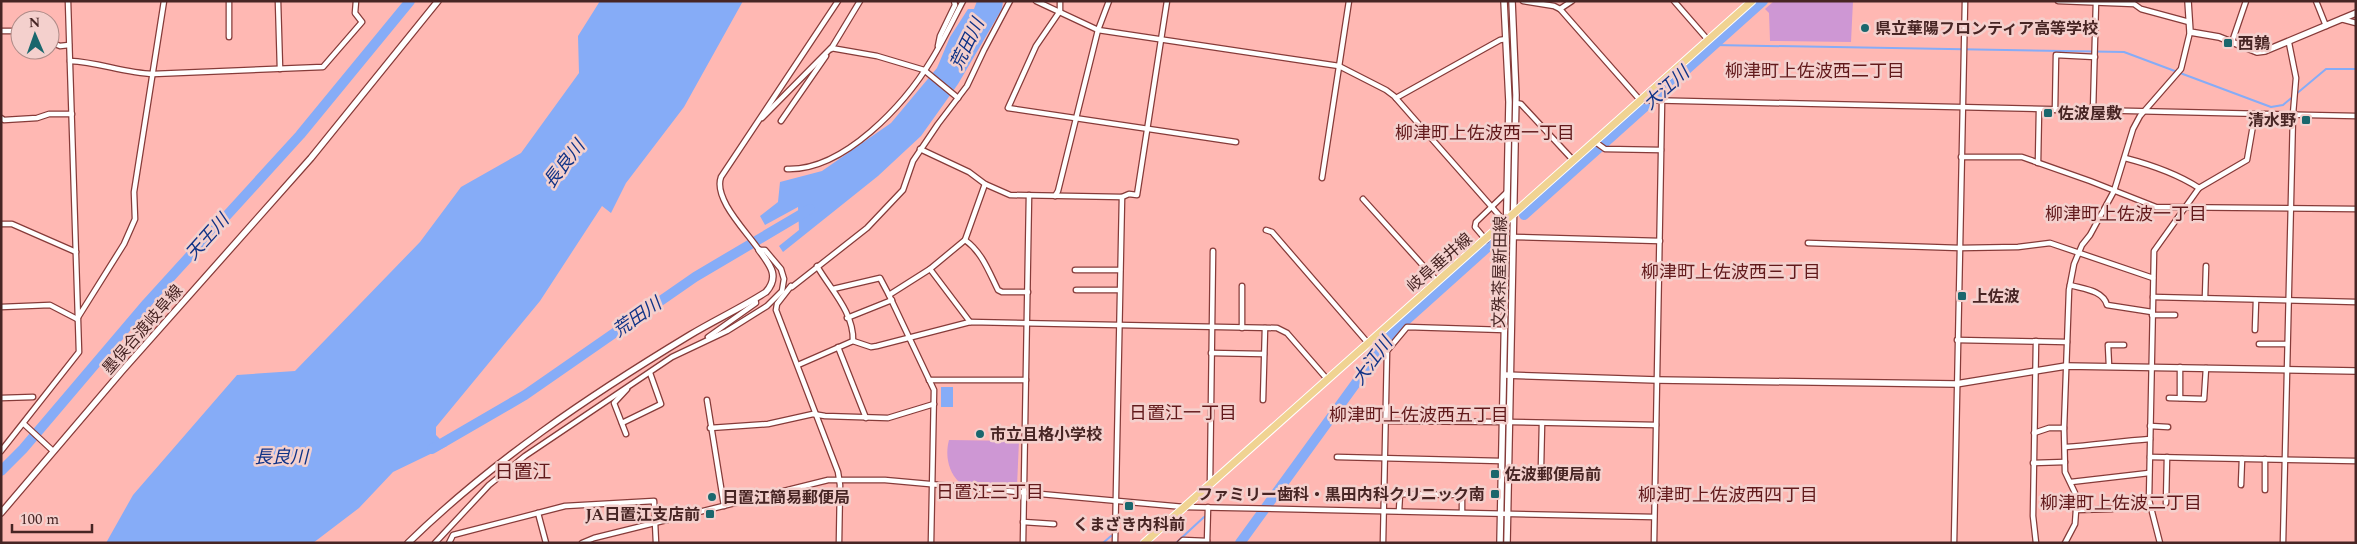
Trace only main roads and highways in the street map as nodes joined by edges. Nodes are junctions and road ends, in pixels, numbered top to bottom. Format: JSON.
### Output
{"nodes":[{"id":1,"x":438,"y":1,"type":"edge"},
{"id":2,"x":1504,"y":1,"type":"edge"},
{"id":3,"x":1512,"y":1,"type":"edge"},
{"id":4,"x":1752,"y":1,"type":"edge"},
{"id":5,"x":2188,"y":1,"type":"edge"},
{"id":6,"x":2356,"y":12,"type":"edge"},
{"id":7,"x":1513,"y":213,"type":"junction"},
{"id":8,"x":1506,"y":220,"type":"junction"},
{"id":9,"x":760,"y":250,"type":"road end"},
{"id":10,"x":2356,"y":371,"type":"edge"},
{"id":11,"x":1504,"y":376,"type":"junction"},
{"id":12,"x":1512,"y":376,"type":"junction"},
{"id":13,"x":1,"y":514,"type":"edge"},
{"id":14,"x":408,"y":543,"type":"edge"},
{"id":15,"x":1144,"y":543,"type":"edge"},
{"id":16,"x":1500,"y":543,"type":"edge"},
{"id":17,"x":1507,"y":543,"type":"edge"}],
"edges":[{"from":1,"to":13,"type":"main road","name":"墨俣合渡岐阜線"},
{"from":2,"to":8,"type":"main road","name":"文殊茶屋新田線"},
{"from":3,"to":7,"type":"main road","name":"文殊茶屋新田線"},
{"from":4,"to":7,"type":"main road","name":"岐阜垂井線"},
{"from":5,"to":6,"type":"main road"},
{"from":7,"to":8,"type":"main road","name":"岐阜垂井線"},
{"from":7,"to":12,"type":"main road","name":"文殊茶屋新田線"},
{"from":8,"to":11,"type":"main road","name":"文殊茶屋新田線"},
{"from":8,"to":15,"type":"main road","name":"岐阜垂井線"},
{"from":9,"to":14,"type":"main road"},
{"from":10,"to":12,"type":"main road"},
{"from":11,"to":12,"type":"main road"},
{"from":11,"to":16,"type":"main road","name":"文殊茶屋新田線"},
{"from":12,"to":17,"type":"main road","name":"文殊茶屋新田線"}]}
